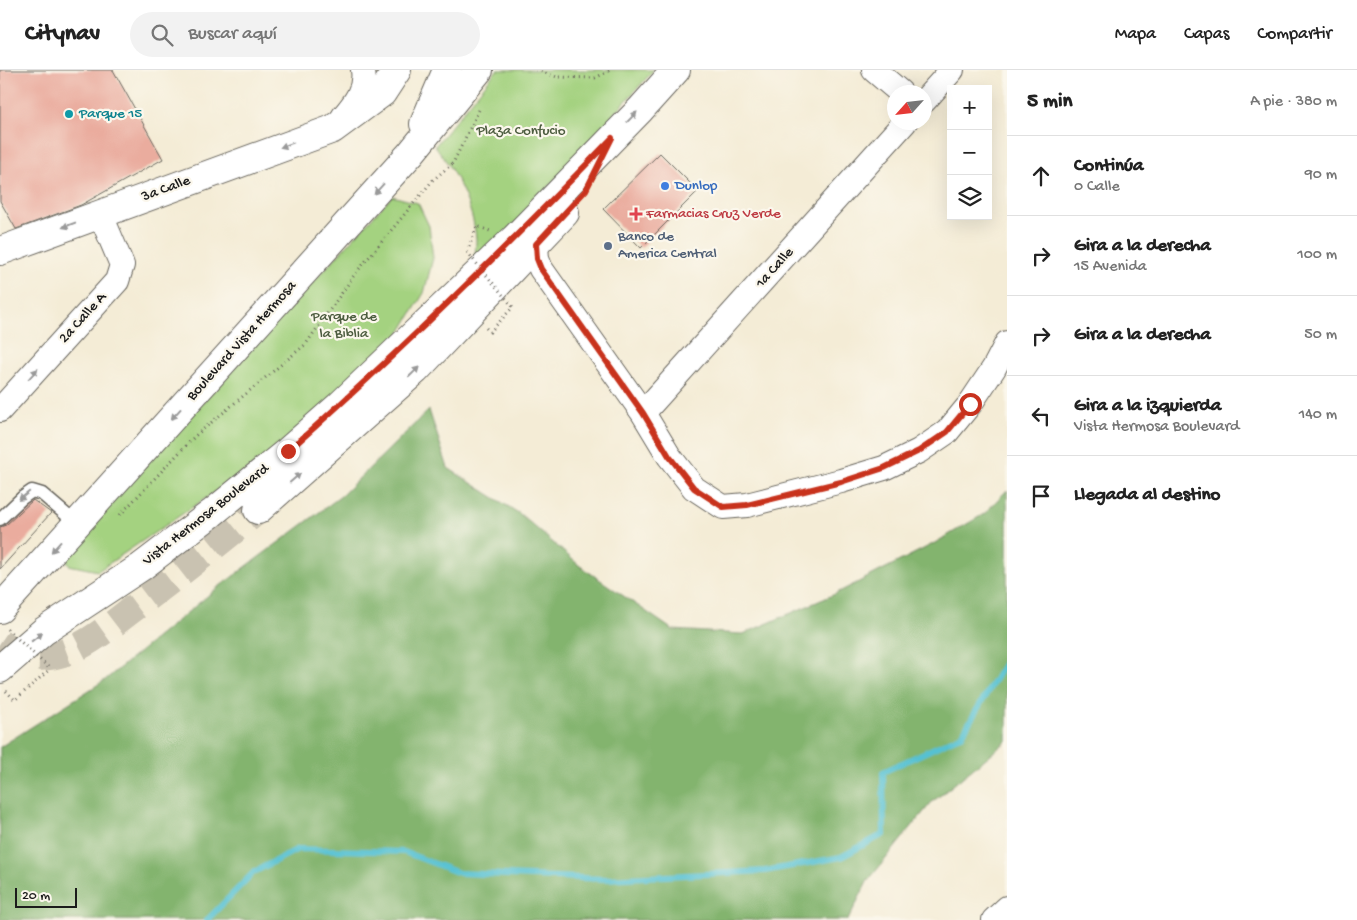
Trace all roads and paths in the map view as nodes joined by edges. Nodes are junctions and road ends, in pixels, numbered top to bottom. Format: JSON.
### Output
{"nodes":[{"id":1,"x":364,"y":70,"type":"edge"},
{"id":2,"x":397,"y":70,"type":"edge"},
{"id":3,"x":447,"y":70,"type":"edge"},
{"id":4,"x":479,"y":70,"type":"edge"},
{"id":5,"x":536,"y":70,"type":"edge"},
{"id":6,"x":611,"y":70,"type":"edge"},
{"id":7,"x":676,"y":70,"type":"edge"},
{"id":8,"x":874,"y":70,"type":"edge"},
{"id":9,"x":952,"y":70,"type":"edge"},
{"id":10,"x":892,"y":85,"type":"edge"},
{"id":11,"x":932,"y":91,"type":"edge"},
{"id":12,"x":481,"y":107,"type":"dead end"},
{"id":13,"x":333,"y":129,"type":"junction"},
{"id":14,"x":898,"y":130,"type":"edge"},
{"id":15,"x":612,"y":138,"type":"junction"},
{"id":16,"x":411,"y":153,"type":"junction"},
{"id":17,"x":100,"y":213,"type":"junction"},
{"id":18,"x":478,"y":226,"type":"dead end"},
{"id":19,"x":2,"y":245,"type":"edge"},
{"id":20,"x":531,"y":260,"type":"junction"},
{"id":21,"x":490,"y":332,"type":"dead end"},
{"id":22,"x":1007,"y":343,"type":"edge"},
{"id":23,"x":0,"y":410,"type":"edge"},
{"id":24,"x":643,"y":413,"type":"junction"},
{"id":25,"x":258,"y":510,"type":"tunnel mouth"},
{"id":26,"x":0,"y":519,"type":"edge"},
{"id":27,"x":114,"y":522,"type":"dead end"},
{"id":28,"x":77,"y":524,"type":"junction"},
{"id":29,"x":4,"y":608,"type":"edge"},
{"id":30,"x":0,"y":669,"type":"edge"},
{"id":31,"x":15,"y":700,"type":"dead end"},
{"id":32,"x":1007,"y":908,"type":"edge"},
{"id":33,"x":994,"y":920,"type":"edge"}],
"edges":[{"from":1,"to":13,"type":"street"},
{"from":2,"to":13,"type":"main road","name":"3a Calle"},
{"from":3,"to":16,"type":"main road"},
{"from":4,"to":16,"type":"main road","name":"Boulevard Vista Hermosa"},
{"from":5,"to":6,"type":"path"},
{"from":15,"to":7,"type":"main road","name":"Vista Hermosa Boulevard","one_way":true},
{"from":8,"to":10,"type":"street"},
{"from":9,"to":11,"type":"street"},
{"from":12,"to":27,"type":"path"},
{"from":13,"to":17,"type":"main road","name":"3a Calle","one_way":true},
{"from":14,"to":24,"type":"street","name":"1a Calle"},
{"from":15,"to":20,"type":"main road"},
{"from":30,"to":15,"type":"main road","name":"Vista Hermosa Boulevard","one_way":true},
{"from":16,"to":28,"type":"main road","name":"Boulevard Vista Hermosa","one_way":true},
{"from":17,"to":19,"type":"main road","name":"3a Calle","one_way":true},
{"from":23,"to":17,"type":"street","name":"2a Calle A","one_way":true},
{"from":18,"to":21,"type":"path","bridge":true},
{"from":20,"to":24,"type":"street"},
{"from":25,"to":20,"type":"main road","one_way":true},
{"from":22,"to":24,"type":"street"},
{"from":28,"to":26,"type":"lane","one_way":true},
{"from":28,"to":29,"type":"main road","name":"Boulevard Vista Hermosa","one_way":true},
{"from":29,"to":31,"type":"path","bridge":true},
{"from":32,"to":33,"type":"street"}]}
